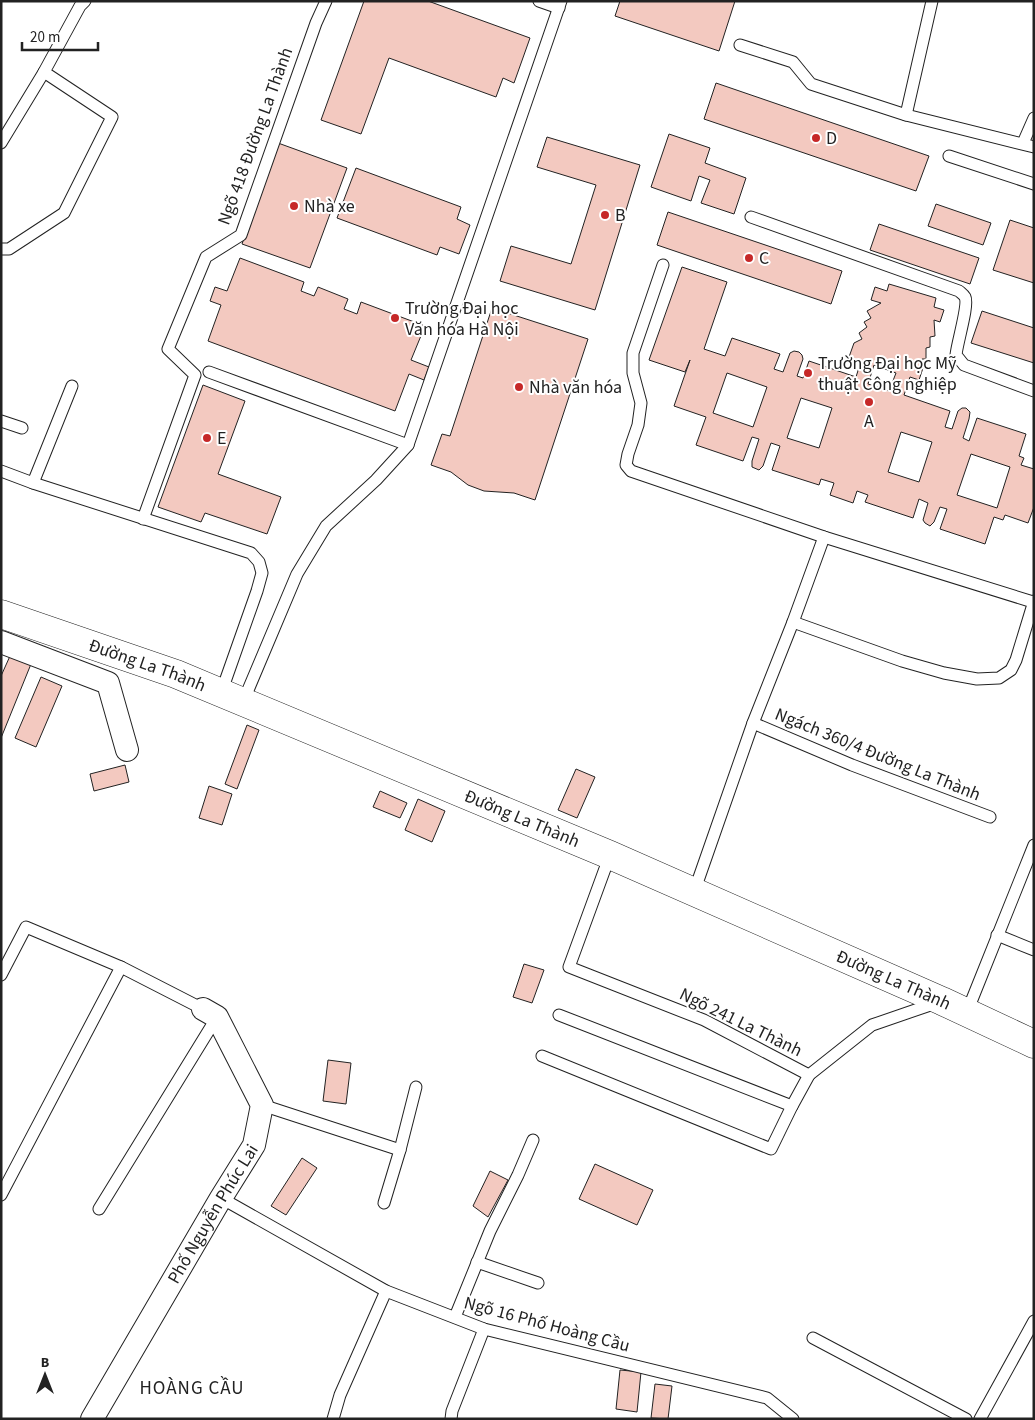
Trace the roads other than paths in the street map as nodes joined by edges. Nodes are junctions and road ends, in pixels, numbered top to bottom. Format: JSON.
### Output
{"nodes":[{"id":1,"x":85,"y":1,"type":"edge"},
{"id":2,"x":326,"y":1,"type":"edge"},
{"id":3,"x":539,"y":1,"type":"edge"},
{"id":4,"x":932,"y":1,"type":"edge"},
{"id":5,"x":560,"y":5,"type":"edge"},
{"id":6,"x":740,"y":45,"type":"dead end"},
{"id":7,"x":44,"y":72,"type":"junction"},
{"id":8,"x":906,"y":115,"type":"junction"},
{"id":9,"x":1034,"y":118,"type":"edge"},
{"id":10,"x":1,"y":144,"type":"edge"},
{"id":11,"x":1028,"y":145,"type":"edge"},
{"id":12,"x":949,"y":156,"type":"dead end"},
{"id":13,"x":1034,"y":184,"type":"edge"},
{"id":14,"x":751,"y":217,"type":"dead end"},
{"id":15,"x":1,"y":249,"type":"edge"},
{"id":16,"x":663,"y":265,"type":"dead end"},
{"id":17,"x":209,"y":372,"type":"dead end"},
{"id":18,"x":72,"y":386,"type":"dead end"},
{"id":19,"x":1034,"y":391,"type":"edge"},
{"id":20,"x":1,"y":421,"type":"edge"},
{"id":21,"x":22,"y":428,"type":"dead end"},
{"id":22,"x":408,"y":445,"type":"junction"},
{"id":23,"x":1,"y":471,"type":"edge"},
{"id":24,"x":33,"y":484,"type":"junction"},
{"id":25,"x":143,"y":519,"type":"junction"},
{"id":26,"x":824,"y":537,"type":"junction"},
{"id":27,"x":1034,"y":601,"type":"edge"},
{"id":28,"x":1,"y":614,"type":"edge"},
{"id":29,"x":793,"y":622,"type":"junction"},
{"id":30,"x":1,"y":642,"type":"edge"},
{"id":31,"x":232,"y":698,"type":"junction"},
{"id":32,"x":753,"y":723,"type":"junction"},
{"id":33,"x":127,"y":750,"type":"dead end"},
{"id":34,"x":990,"y":817,"type":"dead end"},
{"id":35,"x":1034,"y":845,"type":"edge"},
{"id":36,"x":610,"y":855,"type":"junction"},
{"id":37,"x":694,"y":892,"type":"junction"},
{"id":38,"x":997,"y":935,"type":"junction"},
{"id":39,"x":1034,"y":950,"type":"edge"},
{"id":40,"x":6,"y":955,"type":"edge"},
{"id":41,"x":121,"y":967,"type":"junction"},
{"id":42,"x":1,"y":975,"type":"edge"},
{"id":43,"x":942,"y":1001,"type":"junction"},
{"id":44,"x":967,"y":1012,"type":"junction"},
{"id":45,"x":210,"y":1013,"type":"junction"},
{"id":46,"x":559,"y":1015,"type":"dead end"},
{"id":47,"x":1034,"y":1044,"type":"edge"},
{"id":48,"x":542,"y":1056,"type":"dead end"},
{"id":49,"x":809,"y":1075,"type":"junction"},
{"id":50,"x":416,"y":1087,"type":"dead end"},
{"id":51,"x":262,"y":1105,"type":"junction"},
{"id":52,"x":792,"y":1106,"type":"junction"},
{"id":53,"x":533,"y":1140,"type":"dead end"},
{"id":54,"x":400,"y":1150,"type":"junction"},
{"id":55,"x":1,"y":1195,"type":"edge"},
{"id":56,"x":221,"y":1198,"type":"junction"},
{"id":57,"x":384,"y":1203,"type":"dead end"},
{"id":58,"x":99,"y":1209,"type":"dead end"},
{"id":59,"x":477,"y":1262,"type":"junction"},
{"id":60,"x":538,"y":1283,"type":"dead end"},
{"id":61,"x":386,"y":1291,"type":"junction"},
{"id":62,"x":455,"y":1317,"type":"junction"},
{"id":63,"x":1034,"y":1321,"type":"edge"},
{"id":64,"x":484,"y":1329,"type":"junction"},
{"id":65,"x":813,"y":1338,"type":"dead end"},
{"id":66,"x":92,"y":1419,"type":"edge"},
{"id":67,"x":333,"y":1419,"type":"edge"},
{"id":68,"x":451,"y":1419,"type":"edge"},
{"id":69,"x":793,"y":1419,"type":"edge"},
{"id":70,"x":966,"y":1419,"type":"edge"},
{"id":71,"x":980,"y":1419,"type":"edge"}],
"edges":[{"from":1,"to":7,"type":"lane"},
{"from":2,"to":25,"type":"lane","name":"Ngõ 418 Đường La Thành"},
{"from":3,"to":5,"type":"lane"},
{"from":4,"to":8,"type":"lane"},
{"from":5,"to":22,"type":"lane"},
{"from":6,"to":8,"type":"lane"},
{"from":7,"to":10,"type":"lane"},
{"from":7,"to":15,"type":"lane"},
{"from":8,"to":11,"type":"lane"},
{"from":9,"to":11,"type":"lane"},
{"from":12,"to":13,"type":"lane"},
{"from":14,"to":19,"type":"lane"},
{"from":16,"to":26,"type":"lane"},
{"from":17,"to":22,"type":"lane"},
{"from":18,"to":24,"type":"lane"},
{"from":20,"to":21,"type":"lane"},
{"from":22,"to":31,"type":"lane"},
{"from":23,"to":24,"type":"lane"},
{"from":24,"to":25,"type":"lane"},
{"from":25,"to":31,"type":"lane"},
{"from":26,"to":27,"type":"lane"},
{"from":26,"to":29,"type":"lane"},
{"from":27,"to":29,"type":"lane"},
{"from":28,"to":31,"type":"street","name":"Đường La Thành"},
{"from":29,"to":32,"type":"lane"},
{"from":30,"to":33,"type":"street","name":"Đường La Thành"},
{"from":31,"to":36,"type":"street","name":"Đường La Thành"},
{"from":32,"to":34,"type":"lane","name":"Ngách 360/4 Đường La Thành"},
{"from":32,"to":37,"type":"lane"},
{"from":35,"to":38,"type":"lane"},
{"from":36,"to":37,"type":"street","name":"Đường La Thành"},
{"from":36,"to":49,"type":"lane","name":"Ngõ 241 La Thành"},
{"from":37,"to":43,"type":"street","name":"Đường La Thành"},
{"from":38,"to":39,"type":"lane"},
{"from":38,"to":44,"type":"lane"},
{"from":40,"to":41,"type":"lane"},
{"from":40,"to":42,"type":"lane"},
{"from":41,"to":45,"type":"lane"},
{"from":41,"to":55,"type":"lane"},
{"from":43,"to":44,"type":"street","name":"Đường La Thành"},
{"from":43,"to":49,"type":"lane","name":"Ngõ 241 La Thành"},
{"from":44,"to":47,"type":"street","name":"Đường La Thành"},
{"from":45,"to":51,"type":"street"},
{"from":45,"to":58,"type":"lane"},
{"from":46,"to":52,"type":"lane"},
{"from":48,"to":52,"type":"lane"},
{"from":49,"to":52,"type":"lane"},
{"from":50,"to":54,"type":"lane"},
{"from":51,"to":54,"type":"lane"},
{"from":51,"to":56,"type":"street","name":"Phố Nguyễn Phúc Lai"},
{"from":53,"to":59,"type":"lane"},
{"from":54,"to":57,"type":"lane"},
{"from":56,"to":61,"type":"lane","name":"Ngõ 16 Phố Hoàng Cầu"},
{"from":56,"to":66,"type":"street","name":"Phố Nguyễn Phúc Lai"},
{"from":59,"to":60,"type":"lane"},
{"from":59,"to":62,"type":"lane"},
{"from":61,"to":62,"type":"lane","name":"Ngõ 16 Phố Hoàng Cầu"},
{"from":61,"to":67,"type":"lane"},
{"from":62,"to":64,"type":"lane","name":"Ngõ 16 Phố Hoàng Cầu"},
{"from":63,"to":71,"type":"lane"},
{"from":64,"to":68,"type":"lane"},
{"from":64,"to":69,"type":"lane","name":"Ngõ 16 Phố Hoàng Cầu"},
{"from":65,"to":70,"type":"lane"}]}
